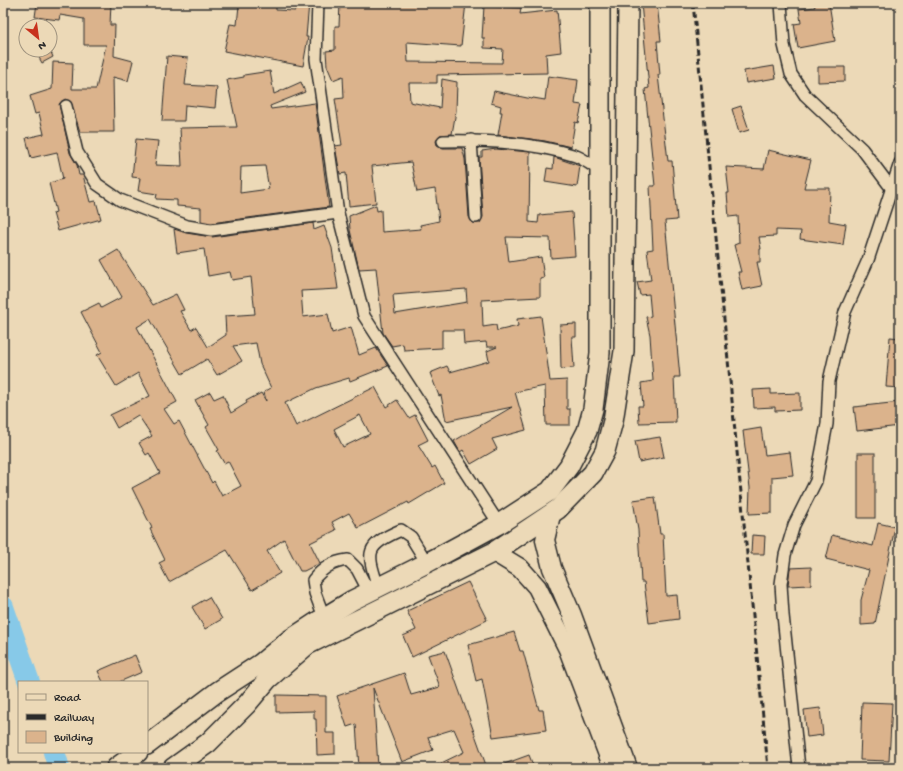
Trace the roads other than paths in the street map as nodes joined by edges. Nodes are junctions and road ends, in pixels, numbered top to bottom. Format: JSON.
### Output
{"nodes":[{"id":1,"x":318,"y":3,"type":"edge"},
{"id":2,"x":600,"y":3,"type":"edge"},
{"id":3,"x":628,"y":3,"type":"edge"},
{"id":4,"x":781,"y":3,"type":"edge"},
{"id":5,"x":66,"y":106,"type":"dead end"},
{"id":6,"x":471,"y":140,"type":"junction"},
{"id":7,"x":443,"y":141,"type":"dead end"},
{"id":8,"x":900,"y":163,"type":"edge"},
{"id":9,"x":600,"y":170,"type":"junction"},
{"id":10,"x":892,"y":189,"type":"junction"},
{"id":11,"x":338,"y":213,"type":"junction"},
{"id":12,"x":476,"y":217,"type":"dead end"},
{"id":13,"x":625,"y":270,"type":"junction"},
{"id":14,"x":599,"y":272,"type":"junction"},
{"id":15,"x":551,"y":515,"type":"junction"},
{"id":16,"x":499,"y":524,"type":"junction"},
{"id":17,"x":494,"y":552,"type":"junction"},
{"id":18,"x":427,"y":563,"type":"junction"},
{"id":19,"x":374,"y":590,"type":"junction"},
{"id":20,"x":324,"y":617,"type":"junction"},
{"id":21,"x":148,"y":745,"type":"edge"},
{"id":22,"x":137,"y":753,"type":"edge"},
{"id":23,"x":116,"y":768,"type":"edge"},
{"id":24,"x":173,"y":768,"type":"edge"},
{"id":25,"x":613,"y":768,"type":"edge"},
{"id":26,"x":628,"y":768,"type":"edge"},
{"id":27,"x":799,"y":768,"type":"edge"}],
"edges":[{"from":1,"to":11,"type":"street"},
{"from":2,"to":9,"type":"highway"},
{"from":3,"to":13,"type":"highway"},
{"from":4,"to":10,"type":"street"},
{"from":5,"to":11,"type":"street"},
{"from":6,"to":7,"type":"street"},
{"from":6,"to":9,"type":"street"},
{"from":6,"to":12,"type":"street"},
{"from":8,"to":10,"type":"street"},
{"from":9,"to":14,"type":"highway"},
{"from":10,"to":27,"type":"street"},
{"from":11,"to":16,"type":"street"},
{"from":13,"to":14,"type":"highway"},
{"from":13,"to":15,"type":"highway"},
{"from":14,"to":16,"type":"highway"},
{"from":15,"to":17,"type":"highway"},
{"from":15,"to":26,"type":"main road"},
{"from":16,"to":18,"type":"highway"},
{"from":17,"to":24,"type":"highway"},
{"from":17,"to":25,"type":"main road"},
{"from":18,"to":19,"type":"highway"},
{"from":18,"to":19,"type":"street"},
{"from":19,"to":20,"type":"highway"},
{"from":19,"to":20,"type":"street"},
{"from":20,"to":21,"type":"highway"},
{"from":22,"to":23,"type":"highway"}]}
